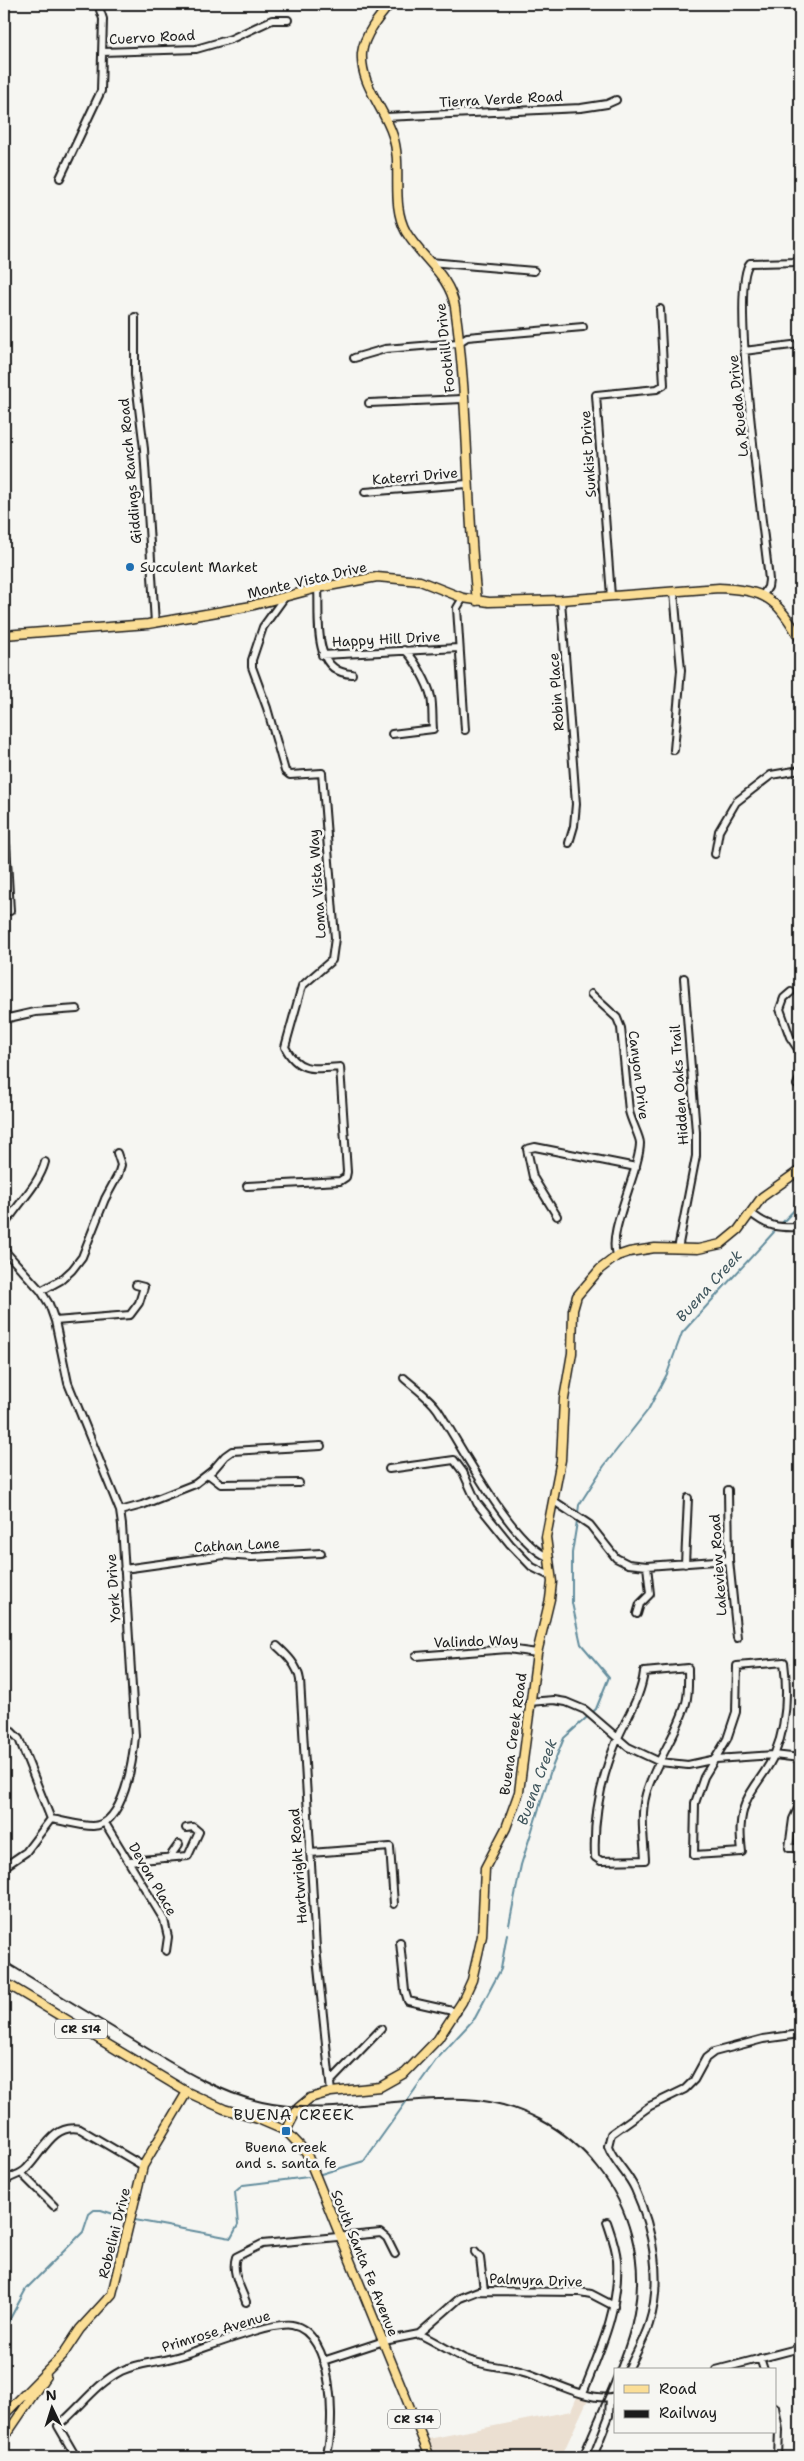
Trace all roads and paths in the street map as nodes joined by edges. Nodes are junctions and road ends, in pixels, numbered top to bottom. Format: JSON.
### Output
{"nodes":[{"id":1,"x":98,"y":4,"type":"edge"},
{"id":2,"x":390,"y":4,"type":"edge"},
{"id":3,"x":288,"y":20,"type":"dead end"},
{"id":4,"x":102,"y":52,"type":"junction"},
{"id":5,"x":616,"y":100,"type":"dead end"},
{"id":6,"x":385,"y":117,"type":"junction"},
{"id":7,"x":60,"y":178,"type":"dead end"},
{"id":8,"x":430,"y":262,"type":"junction"},
{"id":9,"x":800,"y":262,"type":"edge"},
{"id":10,"x":534,"y":271,"type":"dead end"},
{"id":11,"x":660,"y":309,"type":"dead end"},
{"id":12,"x":135,"y":317,"type":"dead end"},
{"id":13,"x":584,"y":327,"type":"dead end"},
{"id":14,"x":458,"y":342,"type":"junction"},
{"id":15,"x":800,"y":344,"type":"edge"},
{"id":16,"x":744,"y":350,"type":"junction"},
{"id":17,"x":354,"y":358,"type":"dead end"},
{"id":18,"x":463,"y":398,"type":"junction"},
{"id":19,"x":369,"y":403,"type":"dead end"},
{"id":20,"x":467,"y":484,"type":"junction"},
{"id":21,"x":365,"y":492,"type":"dead end"},
{"id":22,"x":318,"y":588,"type":"junction"},
{"id":23,"x":674,"y":592,"type":"junction"},
{"id":24,"x":763,"y":595,"type":"junction"},
{"id":25,"x":611,"y":596,"type":"junction"},
{"id":26,"x":284,"y":598,"type":"junction"},
{"id":27,"x":463,"y":598,"type":"junction"},
{"id":28,"x":561,"y":600,"type":"junction"},
{"id":29,"x":477,"y":601,"type":"junction"},
{"id":30,"x":155,"y":622,"type":"junction"},
{"id":31,"x":4,"y":635,"type":"edge"},
{"id":32,"x":800,"y":639,"type":"edge"},
{"id":33,"x":459,"y":648,"type":"junction"},
{"id":34,"x":400,"y":649,"type":"junction"},
{"id":35,"x":322,"y":655,"type":"junction"},
{"id":36,"x":352,"y":674,"type":"dead end"},
{"id":37,"x":465,"y":730,"type":"dead end"},
{"id":38,"x":392,"y":734,"type":"dead end"},
{"id":39,"x":674,"y":750,"type":"dead end"},
{"id":40,"x":800,"y":770,"type":"edge"},
{"id":41,"x":4,"y":809,"type":"edge"},
{"id":42,"x":569,"y":843,"type":"dead end"},
{"id":43,"x":715,"y":854,"type":"dead end"},
{"id":44,"x":10,"y":911,"type":"dead end"},
{"id":45,"x":684,"y":978,"type":"dead end"},
{"id":46,"x":792,"y":992,"type":"dead end"},
{"id":47,"x":591,"y":994,"type":"dead end"},
{"id":48,"x":77,"y":1009,"type":"dead end"},
{"id":49,"x":4,"y":1019,"type":"edge"},
{"id":50,"x":800,"y":1052,"type":"edge"},
{"id":51,"x":117,"y":1152,"type":"dead end"},
{"id":52,"x":45,"y":1162,"type":"dead end"},
{"id":53,"x":636,"y":1166,"type":"junction"},
{"id":54,"x":800,"y":1170,"type":"edge"},
{"id":55,"x":247,"y":1186,"type":"dead end"},
{"id":56,"x":750,"y":1213,"type":"junction"},
{"id":57,"x":556,"y":1216,"type":"dead end"},
{"id":58,"x":4,"y":1226,"type":"edge"},
{"id":59,"x":800,"y":1227,"type":"edge"},
{"id":60,"x":678,"y":1249,"type":"junction"},
{"id":61,"x":4,"y":1250,"type":"edge"},
{"id":62,"x":617,"y":1256,"type":"junction"},
{"id":63,"x":136,"y":1285,"type":"dead end"},
{"id":64,"x":41,"y":1291,"type":"junction"},
{"id":65,"x":55,"y":1321,"type":"junction"},
{"id":66,"x":404,"y":1378,"type":"dead end"},
{"id":67,"x":320,"y":1446,"type":"dead end"},
{"id":68,"x":389,"y":1468,"type":"dead end"},
{"id":69,"x":208,"y":1474,"type":"junction"},
{"id":70,"x":299,"y":1483,"type":"dead end"},
{"id":71,"x":728,"y":1490,"type":"dead end"},
{"id":72,"x":688,"y":1498,"type":"dead end"},
{"id":73,"x":554,"y":1501,"type":"junction"},
{"id":74,"x":120,"y":1511,"type":"junction"},
{"id":75,"x":321,"y":1554,"type":"dead end"},
{"id":76,"x":548,"y":1557,"type":"junction"},
{"id":77,"x":729,"y":1560,"type":"junction"},
{"id":78,"x":685,"y":1564,"type":"junction"},
{"id":79,"x":647,"y":1566,"type":"junction"},
{"id":80,"x":124,"y":1569,"type":"junction"},
{"id":81,"x":550,"y":1576,"type":"junction"},
{"id":82,"x":637,"y":1614,"type":"dead end"},
{"id":83,"x":737,"y":1638,"type":"dead end"},
{"id":84,"x":277,"y":1646,"type":"dead end"},
{"id":85,"x":537,"y":1653,"type":"junction"},
{"id":86,"x":416,"y":1656,"type":"dead end"},
{"id":87,"x":529,"y":1702,"type":"junction"},
{"id":88,"x":4,"y":1724,"type":"edge"},
{"id":89,"x":618,"y":1739,"type":"junction"},
{"id":90,"x":774,"y":1755,"type":"junction"},
{"id":91,"x":800,"y":1758,"type":"edge"},
{"id":92,"x":716,"y":1759,"type":"junction"},
{"id":93,"x":660,"y":1762,"type":"junction"},
{"id":94,"x":800,"y":1804,"type":"edge"},
{"id":95,"x":51,"y":1819,"type":"junction"},
{"id":96,"x":105,"y":1823,"type":"junction"},
{"id":97,"x":186,"y":1828,"type":"dead end"},
{"id":98,"x":179,"y":1844,"type":"dead end"},
{"id":99,"x":800,"y":1848,"type":"edge"},
{"id":100,"x":310,"y":1853,"type":"junction"},
{"id":101,"x":168,"y":1858,"type":"junction"},
{"id":102,"x":129,"y":1861,"type":"junction"},
{"id":103,"x":4,"y":1867,"type":"edge"},
{"id":104,"x":394,"y":1904,"type":"dead end"},
{"id":105,"x":400,"y":1942,"type":"dead end"},
{"id":106,"x":166,"y":1951,"type":"dead end"},
{"id":107,"x":4,"y":1982,"type":"edge"},
{"id":108,"x":457,"y":2012,"type":"junction"},
{"id":109,"x":381,"y":2029,"type":"dead end"},
{"id":110,"x":800,"y":2034,"type":"edge"},
{"id":111,"x":331,"y":2081,"type":"junction"},
{"id":112,"x":187,"y":2092,"type":"junction"},
{"id":113,"x":331,"y":2092,"type":"junction"},
{"id":114,"x":286,"y":2130,"type":"junction"},
{"id":115,"x":143,"y":2166,"type":"junction"},
{"id":116,"x":21,"y":2174,"type":"junction"},
{"id":117,"x":5,"y":2177,"type":"edge"},
{"id":118,"x":54,"y":2206,"type":"dead end"},
{"id":119,"x":607,"y":2222,"type":"dead end"},
{"id":120,"x":340,"y":2236,"type":"junction"},
{"id":121,"x":475,"y":2252,"type":"dead end"},
{"id":122,"x":395,"y":2254,"type":"dead end"},
{"id":123,"x":484,"y":2290,"type":"junction"},
{"id":124,"x":246,"y":2302,"type":"dead end"},
{"id":125,"x":614,"y":2306,"type":"junction"},
{"id":126,"x":419,"y":2334,"type":"junction"},
{"id":127,"x":384,"y":2341,"type":"junction"},
{"id":128,"x":800,"y":2348,"type":"edge"},
{"id":129,"x":760,"y":2358,"type":"junction"},
{"id":130,"x":323,"y":2361,"type":"junction"},
{"id":131,"x":629,"y":2368,"type":"edge"},
{"id":132,"x":723,"y":2368,"type":"edge"},
{"id":133,"x":763,"y":2368,"type":"edge"},
{"id":134,"x":50,"y":2370,"type":"junction"},
{"id":135,"x":583,"y":2393,"type":"junction"},
{"id":136,"x":613,"y":2397,"type":"edge"},
{"id":137,"x":776,"y":2413,"type":"edge"},
{"id":138,"x":4,"y":2415,"type":"edge"},
{"id":139,"x":4,"y":2438,"type":"edge"},
{"id":140,"x":76,"y":2457,"type":"edge"},
{"id":141,"x":326,"y":2457,"type":"edge"},
{"id":142,"x":430,"y":2457,"type":"edge"},
{"id":143,"x":593,"y":2457,"type":"edge"},
{"id":144,"x":778,"y":2457,"type":"edge"}],
"edges":[{"from":1,"to":4,"type":"street"},
{"from":2,"to":6,"type":"main road","name":"Foothill Drive"},
{"from":3,"to":4,"type":"street","name":"Cuervo Road"},
{"from":4,"to":7,"type":"street"},
{"from":5,"to":6,"type":"street","name":"Tierra Verde Road"},
{"from":6,"to":8,"type":"main road","name":"Foothill Drive"},
{"from":8,"to":10,"type":"street"},
{"from":8,"to":14,"type":"main road","name":"Foothill Drive"},
{"from":9,"to":16,"type":"street","name":"La Rueda Drive"},
{"from":11,"to":25,"type":"street","name":"Sunkist Drive"},
{"from":12,"to":30,"type":"street","name":"Giddings Ranch Road"},
{"from":13,"to":14,"type":"street"},
{"from":14,"to":17,"type":"street"},
{"from":14,"to":18,"type":"main road","name":"Foothill Drive"},
{"from":15,"to":16,"type":"street"},
{"from":16,"to":24,"type":"street","name":"La Rueda Drive"},
{"from":18,"to":19,"type":"street"},
{"from":18,"to":20,"type":"main road","name":"Foothill Drive"},
{"from":20,"to":21,"type":"street","name":"Katerri Drive"},
{"from":20,"to":29,"type":"main road","name":"Foothill Drive"},
{"from":22,"to":26,"type":"main road","name":"Monte Vista Drive"},
{"from":22,"to":27,"type":"main road","name":"Monte Vista Drive"},
{"from":22,"to":35,"type":"street"},
{"from":23,"to":24,"type":"main road","name":"Monte Vista Drive"},
{"from":23,"to":25,"type":"main road","name":"Monte Vista Drive"},
{"from":23,"to":39,"type":"street"},
{"from":24,"to":32,"type":"main road","name":"Monte Vista Drive"},
{"from":25,"to":28,"type":"main road","name":"Monte Vista Drive"},
{"from":26,"to":30,"type":"main road","name":"Monte Vista Drive"},
{"from":26,"to":55,"type":"street","name":"Loma Vista Way"},
{"from":27,"to":29,"type":"main road","name":"Monte Vista Drive"},
{"from":27,"to":33,"type":"street","name":"Happy Hill Drive"},
{"from":28,"to":29,"type":"main road","name":"Monte Vista Drive"},
{"from":28,"to":42,"type":"street","name":"Robin Place"},
{"from":30,"to":31,"type":"main road","name":"Monte Vista Drive"},
{"from":33,"to":34,"type":"street","name":"Happy Hill Drive"},
{"from":33,"to":37,"type":"street"},
{"from":34,"to":35,"type":"street","name":"Happy Hill Drive"},
{"from":34,"to":38,"type":"street"},
{"from":35,"to":36,"type":"street"},
{"from":40,"to":43,"type":"street"},
{"from":41,"to":44,"type":"street"},
{"from":45,"to":60,"type":"street","name":"Hidden Oaks Trail"},
{"from":46,"to":50,"type":"street"},
{"from":47,"to":53,"type":"street","name":"Canyon Drive"},
{"from":48,"to":49,"type":"street"},
{"from":51,"to":64,"type":"street"},
{"from":52,"to":58,"type":"street"},
{"from":53,"to":57,"type":"street"},
{"from":53,"to":62,"type":"street","name":"Canyon Drive"},
{"from":54,"to":56,"type":"main road","name":"Buena Creek Road"},
{"from":56,"to":59,"type":"street"},
{"from":56,"to":60,"type":"main road","name":"Buena Creek Road"},
{"from":60,"to":62,"type":"main road","name":"Buena Creek Road"},
{"from":61,"to":64,"type":"street","name":"York Drive"},
{"from":62,"to":73,"type":"main road","name":"Buena Creek Road"},
{"from":63,"to":65,"type":"street"},
{"from":64,"to":65,"type":"street","name":"York Drive"},
{"from":65,"to":74,"type":"street","name":"York Drive"},
{"from":66,"to":76,"type":"street"},
{"from":67,"to":69,"type":"street"},
{"from":68,"to":81,"type":"street"},
{"from":69,"to":70,"type":"street"},
{"from":69,"to":74,"type":"street"},
{"from":71,"to":77,"type":"street","name":"Lakeview Road"},
{"from":72,"to":78,"type":"street"},
{"from":73,"to":76,"type":"main road","name":"Buena Creek Road"},
{"from":73,"to":79,"type":"street"},
{"from":74,"to":80,"type":"street","name":"York Drive"},
{"from":75,"to":80,"type":"street","name":"Cathan Lane"},
{"from":76,"to":81,"type":"main road","name":"Buena Creek Road"},
{"from":77,"to":78,"type":"street"},
{"from":77,"to":83,"type":"street","name":"Lakeview Road"},
{"from":78,"to":79,"type":"street"},
{"from":79,"to":82,"type":"street"},
{"from":80,"to":96,"type":"street","name":"York Drive"},
{"from":81,"to":85,"type":"main road","name":"Buena Creek Road"},
{"from":84,"to":100,"type":"street","name":"Hartwright Road"},
{"from":85,"to":86,"type":"street","name":"Valindo Way"},
{"from":85,"to":87,"type":"main road","name":"Buena Creek Road"},
{"from":87,"to":89,"type":"street"},
{"from":87,"to":108,"type":"main road","name":"Buena Creek Road"},
{"from":88,"to":95,"type":"street"},
{"from":89,"to":93,"type":"street"},
{"from":89,"to":93,"type":"street"},
{"from":89,"to":93,"type":"street"},
{"from":90,"to":91,"type":"street"},
{"from":90,"to":92,"type":"street"},
{"from":90,"to":92,"type":"street"},
{"from":90,"to":92,"type":"street"},
{"from":92,"to":93,"type":"street"},
{"from":94,"to":99,"type":"street"},
{"from":95,"to":96,"type":"street"},
{"from":95,"to":103,"type":"street"},
{"from":96,"to":102,"type":"street","name":"Devon Place"},
{"from":97,"to":101,"type":"street"},
{"from":98,"to":101,"type":"street"},
{"from":100,"to":104,"type":"street"},
{"from":100,"to":111,"type":"street","name":"Hartwright Road"},
{"from":101,"to":102,"type":"street"},
{"from":102,"to":106,"type":"street","name":"Devon Place"},
{"from":105,"to":108,"type":"street"},
{"from":107,"to":112,"type":"main road","name":"South Santa Fe Avenue","number":"CR S14"},
{"from":108,"to":113,"type":"main road","name":"Buena Creek Road"},
{"from":109,"to":111,"type":"street"},
{"from":110,"to":131,"type":"street"},
{"from":111,"to":113,"type":"street","name":"Hartwright Road"},
{"from":112,"to":114,"type":"main road","name":"South Santa Fe Avenue","number":"CR S14"},
{"from":112,"to":115,"type":"main road","name":"Robelini Drive"},
{"from":113,"to":114,"type":"main road","name":"Buena Creek Road"},
{"from":114,"to":120,"type":"main road","name":"South Santa Fe Avenue","number":"CR S14"},
{"from":115,"to":116,"type":"street"},
{"from":115,"to":134,"type":"main road","name":"Robelini Drive"},
{"from":116,"to":117,"type":"street"},
{"from":116,"to":118,"type":"street"},
{"from":119,"to":125,"type":"street"},
{"from":120,"to":122,"type":"street"},
{"from":120,"to":124,"type":"street"},
{"from":120,"to":127,"type":"main road","name":"South Santa Fe Avenue","number":"CR S14"},
{"from":121,"to":123,"type":"street"},
{"from":123,"to":125,"type":"street","name":"Palmyra Drive"},
{"from":123,"to":126,"type":"street","name":"Palmyra Drive"},
{"from":125,"to":135,"type":"street"},
{"from":126,"to":127,"type":"street","name":"Palmyra Drive"},
{"from":126,"to":135,"type":"street"},
{"from":127,"to":130,"type":"street","name":"Palmyra Drive"},
{"from":127,"to":142,"type":"main road","name":"South Santa Fe Avenue","number":"CR S14"},
{"from":128,"to":129,"type":"street"},
{"from":129,"to":132,"type":"street"},
{"from":129,"to":133,"type":"street"},
{"from":130,"to":140,"type":"street","name":"Primrose Avenue"},
{"from":130,"to":141,"type":"street","name":"Primrose Avenue"},
{"from":134,"to":138,"type":"main road"},
{"from":134,"to":139,"type":"main road"},
{"from":135,"to":136,"type":"street"},
{"from":136,"to":143,"type":"street"},
{"from":137,"to":144,"type":"street"}]}
